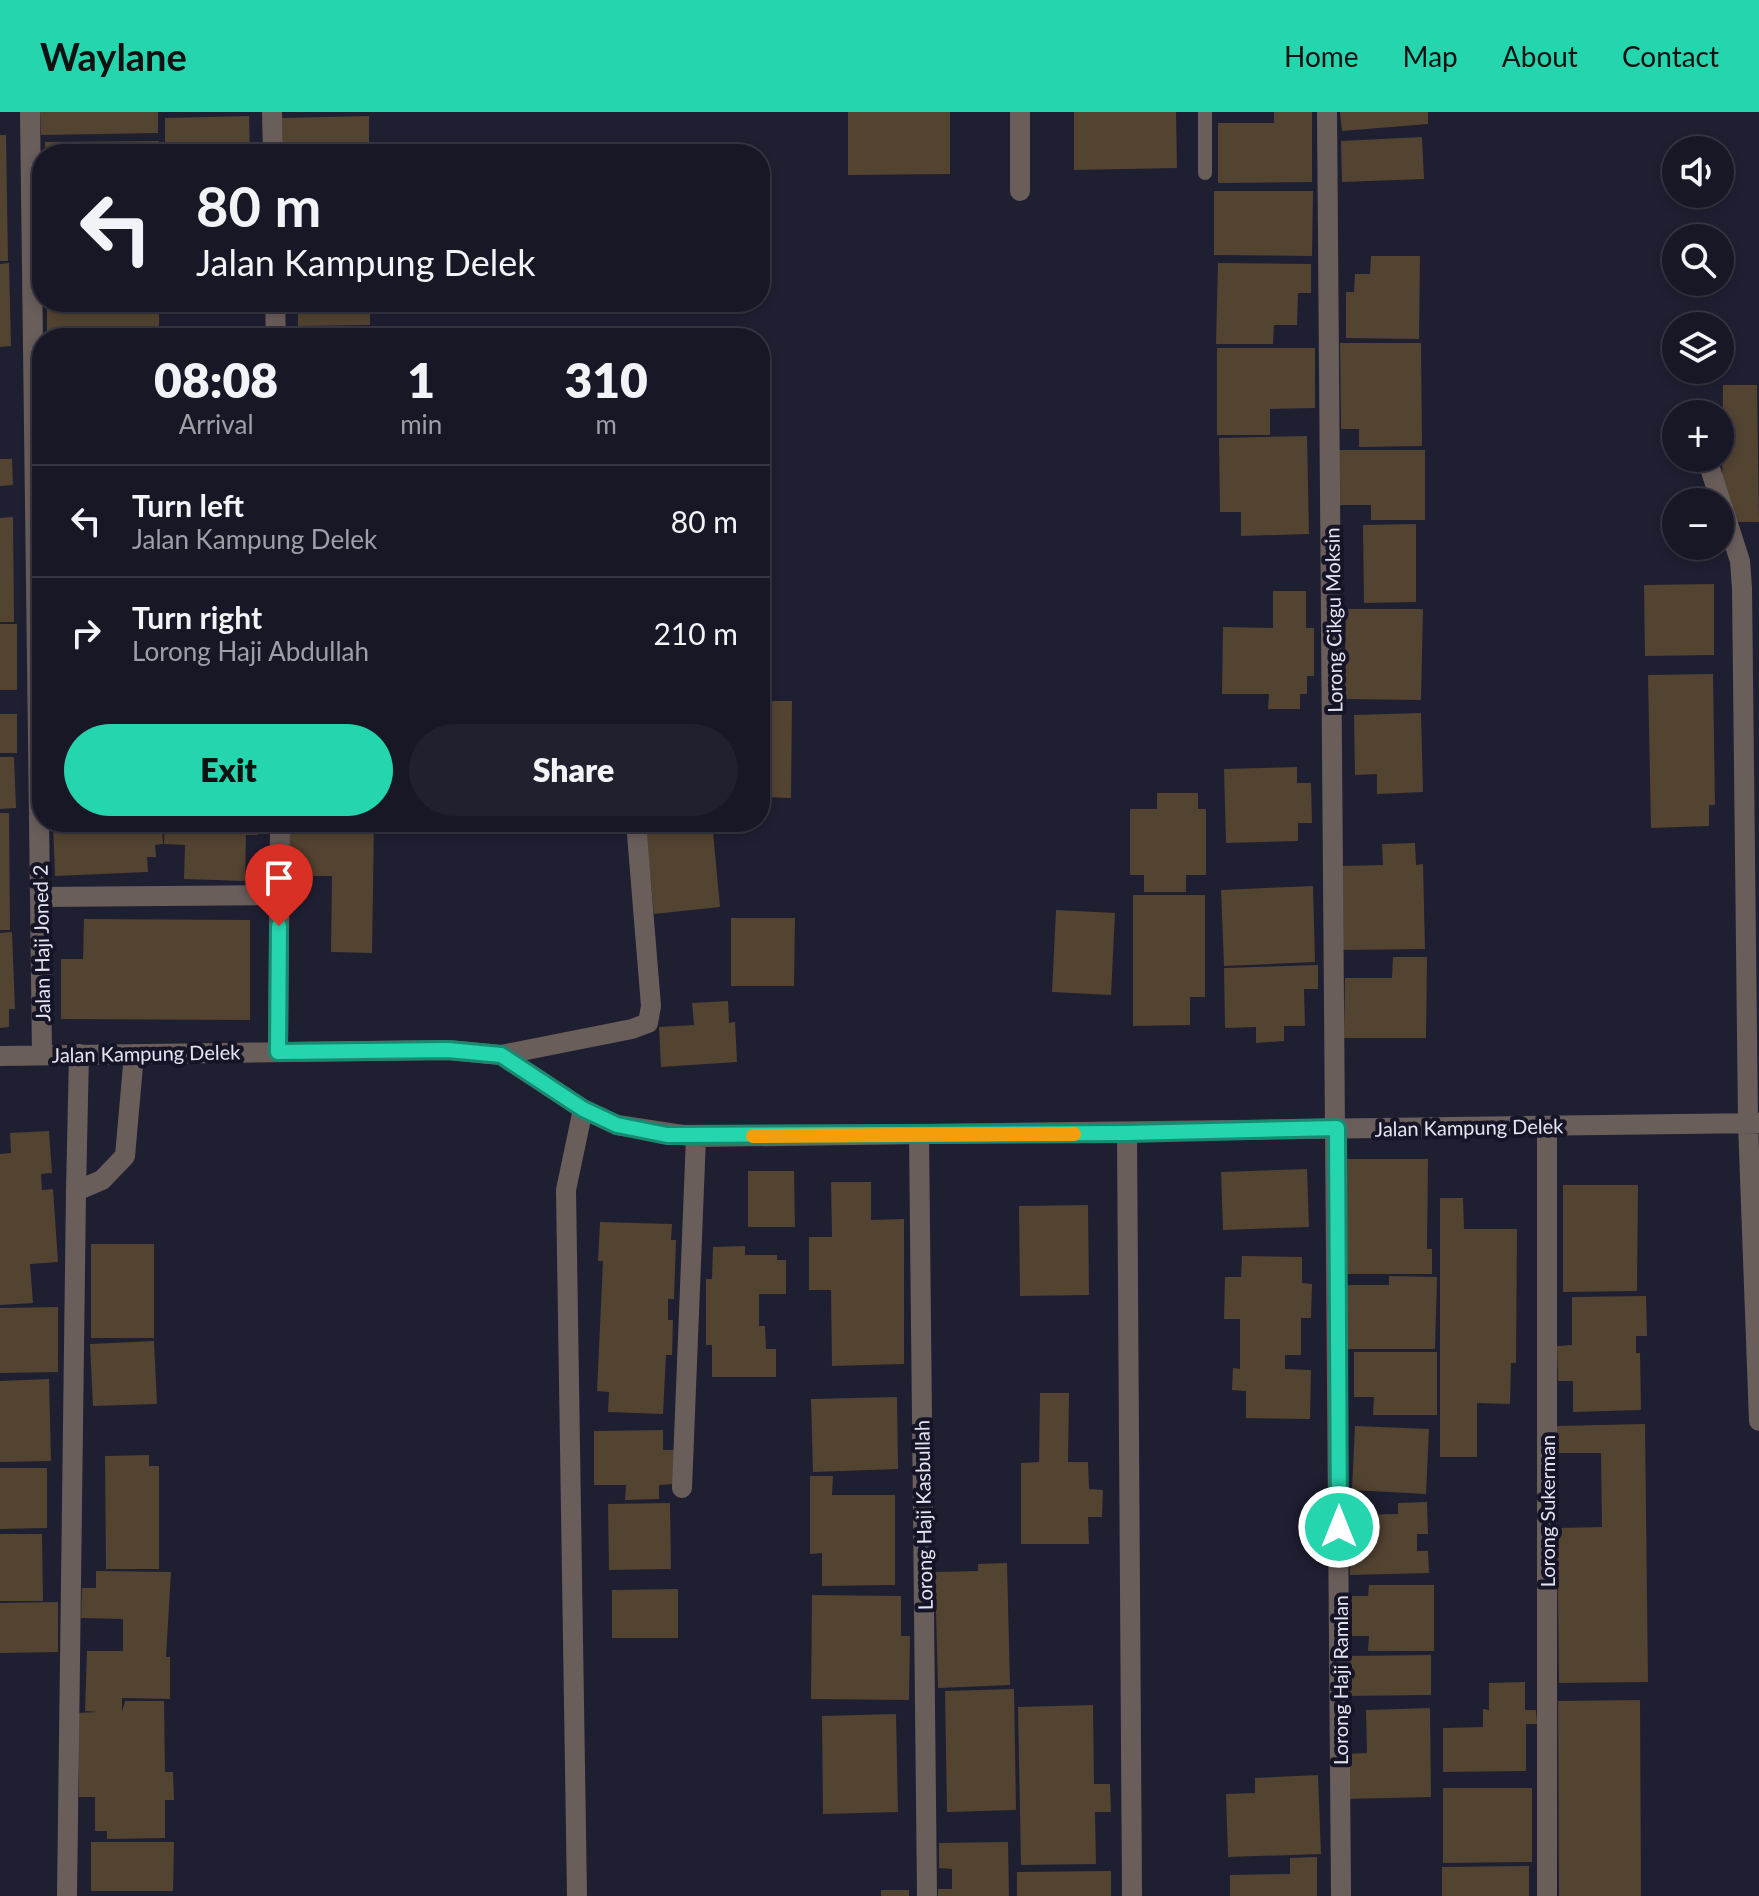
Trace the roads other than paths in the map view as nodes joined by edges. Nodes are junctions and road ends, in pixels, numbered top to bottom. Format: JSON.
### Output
{"nodes":[{"id":1,"x":30,"y":112,"type":"edge"},
{"id":2,"x":272,"y":112,"type":"edge"},
{"id":3,"x":1020,"y":112,"type":"edge"},
{"id":4,"x":1205,"y":112,"type":"edge"},
{"id":5,"x":1327,"y":112,"type":"edge"},
{"id":6,"x":273,"y":144,"type":"edge"},
{"id":7,"x":1205,"y":173,"type":"dead end"},
{"id":8,"x":1020,"y":191,"type":"dead end"},
{"id":9,"x":32,"y":269,"type":"edge"},
{"id":10,"x":1711,"y":472,"type":"edge"},
{"id":11,"x":39,"y":832,"type":"edge"},
{"id":12,"x":280,"y":832,"type":"edge"},
{"id":13,"x":637,"y":832,"type":"edge"},
{"id":14,"x":279,"y":895,"type":"junction"},
{"id":15,"x":40,"y":897,"type":"junction"},
{"id":16,"x":278,"y":1052,"type":"junction"},
{"id":17,"x":79,"y":1054,"type":"junction"},
{"id":18,"x":134,"y":1054,"type":"junction"},
{"id":19,"x":42,"y":1055,"type":"junction"},
{"id":20,"x":501,"y":1055,"type":"junction"},
{"id":21,"x":0,"y":1056,"type":"edge"},
{"id":22,"x":583,"y":1109,"type":"junction"},
{"id":23,"x":1754,"y":1123,"type":"edge"},
{"id":24,"x":1547,"y":1126,"type":"junction"},
{"id":25,"x":1337,"y":1128,"type":"junction"},
{"id":26,"x":1127,"y":1133,"type":"junction"},
{"id":27,"x":919,"y":1134,"type":"junction"},
{"id":28,"x":696,"y":1137,"type":"junction"},
{"id":29,"x":76,"y":1191,"type":"junction"},
{"id":30,"x":1759,"y":1421,"type":"edge"},
{"id":31,"x":682,"y":1488,"type":"dead end"},
{"id":32,"x":67,"y":1896,"type":"edge"},
{"id":33,"x":577,"y":1896,"type":"edge"},
{"id":34,"x":927,"y":1896,"type":"edge"},
{"id":35,"x":1132,"y":1896,"type":"edge"},
{"id":36,"x":1341,"y":1896,"type":"edge"},
{"id":37,"x":1547,"y":1896,"type":"edge"}],
"edges":[{"from":1,"to":9,"type":"street","name":"Jalan Haji Joned 2"},
{"from":2,"to":6,"type":"street"},
{"from":3,"to":8,"type":"street"},
{"from":4,"to":7,"type":"lane"},
{"from":5,"to":25,"type":"street","name":"Lorong Cikgu Moksin"},
{"from":10,"to":23,"type":"street"},
{"from":11,"to":15,"type":"street","name":"Jalan Haji Joned 2"},
{"from":12,"to":14,"type":"street"},
{"from":13,"to":20,"type":"street"},
{"from":14,"to":15,"type":"street"},
{"from":14,"to":16,"type":"street"},
{"from":15,"to":19,"type":"street","name":"Jalan Haji Joned 2"},
{"from":16,"to":18,"type":"street","name":"Jalan Kampung Delek"},
{"from":16,"to":20,"type":"street","name":"Jalan Kampung Delek"},
{"from":17,"to":18,"type":"street","name":"Jalan Kampung Delek"},
{"from":17,"to":19,"type":"street","name":"Jalan Kampung Delek"},
{"from":17,"to":29,"type":"street"},
{"from":18,"to":29,"type":"street"},
{"from":19,"to":21,"type":"street","name":"Jalan Kampung Delek"},
{"from":20,"to":22,"type":"street","name":"Jalan Kampung Delek"},
{"from":22,"to":28,"type":"street","name":"Jalan Kampung Delek"},
{"from":22,"to":33,"type":"street"},
{"from":23,"to":24,"type":"street","name":"Jalan Kampung Delek"},
{"from":23,"to":30,"type":"street"},
{"from":24,"to":25,"type":"street","name":"Jalan Kampung Delek"},
{"from":24,"to":37,"type":"street","name":"Lorong Sukerman"},
{"from":25,"to":26,"type":"street","name":"Jalan Kampung Delek"},
{"from":25,"to":36,"type":"street","name":"Lorong Haji Ramlan"},
{"from":26,"to":27,"type":"street","name":"Jalan Kampung Delek"},
{"from":26,"to":35,"type":"street"},
{"from":27,"to":28,"type":"street","name":"Jalan Kampung Delek"},
{"from":27,"to":34,"type":"street","name":"Lorong Haji Kasbullah"},
{"from":28,"to":31,"type":"street"},
{"from":29,"to":32,"type":"street"}]}
